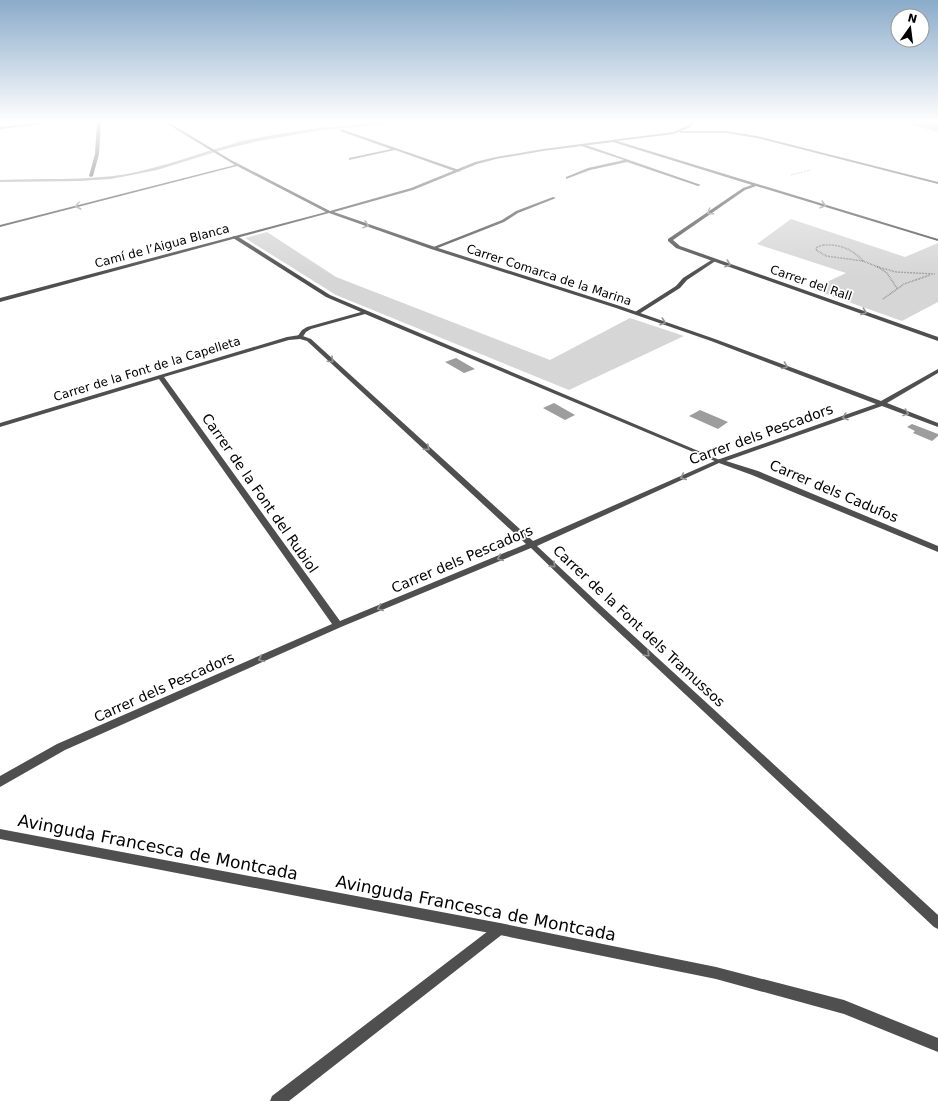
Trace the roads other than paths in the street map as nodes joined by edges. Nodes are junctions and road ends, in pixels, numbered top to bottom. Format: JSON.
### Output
{"nodes":[{"id":1,"x":205,"y":173,"type":"edge"},
{"id":2,"x":254,"y":173,"type":"edge"},
{"id":3,"x":452,"y":173,"type":"edge"},
{"id":4,"x":580,"y":173,"type":"edge"},
{"id":5,"x":666,"y":173,"type":"edge"},
{"id":6,"x":717,"y":173,"type":"edge"},
{"id":7,"x":900,"y":173,"type":"edge"},
{"id":8,"x":567,"y":178,"type":"dead end"},
{"id":9,"x":938,"y":183,"type":"edge"},
{"id":10,"x":699,"y":185,"type":"dead end"},
{"id":11,"x":755,"y":185,"type":"junction"},
{"id":12,"x":554,"y":198,"type":"dead end"},
{"id":13,"x":330,"y":212,"type":"junction"},
{"id":14,"x":0,"y":226,"type":"edge"},
{"id":15,"x":235,"y":236,"type":"junction"},
{"id":16,"x":938,"y":240,"type":"edge"},
{"id":17,"x":433,"y":248,"type":"junction"},
{"id":18,"x":715,"y":260,"type":"junction"},
{"id":19,"x":0,"y":300,"type":"edge"},
{"id":20,"x":365,"y":312,"type":"junction"},
{"id":21,"x":637,"y":313,"type":"junction"},
{"id":22,"x":300,"y":338,"type":"junction"},
{"id":23,"x":938,"y":339,"type":"edge"},
{"id":24,"x":938,"y":371,"type":"edge"},
{"id":25,"x":161,"y":377,"type":"junction"},
{"id":26,"x":881,"y":404,"type":"junction"},
{"id":27,"x":0,"y":425,"type":"edge"},
{"id":28,"x":938,"y":425,"type":"edge"},
{"id":29,"x":719,"y":461,"type":"junction"},
{"id":30,"x":532,"y":545,"type":"junction"},
{"id":31,"x":938,"y":549,"type":"edge"},
{"id":32,"x":338,"y":625,"type":"junction"},
{"id":33,"x":0,"y":782,"type":"edge"},
{"id":34,"x":0,"y":834,"type":"edge"},
{"id":35,"x":938,"y":923,"type":"edge"},
{"id":36,"x":500,"y":929,"type":"junction"},
{"id":37,"x":938,"y":1045,"type":"edge"},
{"id":38,"x":277,"y":1101,"type":"edge"}],
"edges":[{"from":1,"to":14,"type":"street","one_way":true},
{"from":2,"to":13,"type":"street","name":"Carrer Comarca de la Marina"},
{"from":3,"to":13,"type":"street","name":"Camí de l’Aigua Blanca"},
{"from":4,"to":8,"type":"street"},
{"from":5,"to":10,"type":"street"},
{"from":6,"to":11,"type":"street"},
{"from":7,"to":9,"type":"street","name":"Camí de l’Aigua Blanca"},
{"from":11,"to":16,"type":"street","one_way":true},
{"from":11,"to":18,"type":"street","name":"Carrer del Rall","one_way":true},
{"from":12,"to":17,"type":"street"},
{"from":13,"to":15,"type":"street","name":"Camí de l’Aigua Blanca"},
{"from":13,"to":17,"type":"street","name":"Carrer Comarca de la Marina","one_way":true},
{"from":15,"to":19,"type":"street","name":"Camí de l’Aigua Blanca"},
{"from":15,"to":20,"type":"street","name":"Carrer dels Cadufos"},
{"from":17,"to":21,"type":"street","name":"Carrer Comarca de la Marina"},
{"from":18,"to":21,"type":"street"},
{"from":18,"to":23,"type":"street","name":"Carrer del Rall","one_way":true},
{"from":20,"to":22,"type":"street"},
{"from":20,"to":29,"type":"street","name":"Carrer dels Cadufos"},
{"from":21,"to":26,"type":"street","name":"Carrer Comarca de la Marina","one_way":true},
{"from":22,"to":25,"type":"street","name":"Carrer de la Font de la Capelleta"},
{"from":22,"to":30,"type":"street","name":"Carrer de la Font dels Tramussos","one_way":true},
{"from":24,"to":26,"type":"street","name":"Carrer dels Pescadors"},
{"from":25,"to":27,"type":"street","name":"Carrer de la Font de la Capelleta"},
{"from":25,"to":32,"type":"street","name":"Carrer de la Font del Rubiol"},
{"from":26,"to":28,"type":"street","name":"Carrer Comarca de la Marina","one_way":true},
{"from":26,"to":29,"type":"street","name":"Carrer dels Pescadors","one_way":true},
{"from":29,"to":30,"type":"street","name":"Carrer dels Pescadors","one_way":true},
{"from":29,"to":31,"type":"street","name":"Carrer dels Cadufos"},
{"from":30,"to":32,"type":"street","name":"Carrer dels Pescadors","one_way":true},
{"from":30,"to":35,"type":"street","name":"Carrer de la Font dels Tramussos","one_way":true},
{"from":32,"to":33,"type":"street","name":"Carrer dels Pescadors","one_way":true},
{"from":34,"to":36,"type":"street","name":"Avinguda Francesca de Montcada"},
{"from":36,"to":37,"type":"street","name":"Avinguda Francesca de Montcada"},
{"from":36,"to":38,"type":"street"}]}
